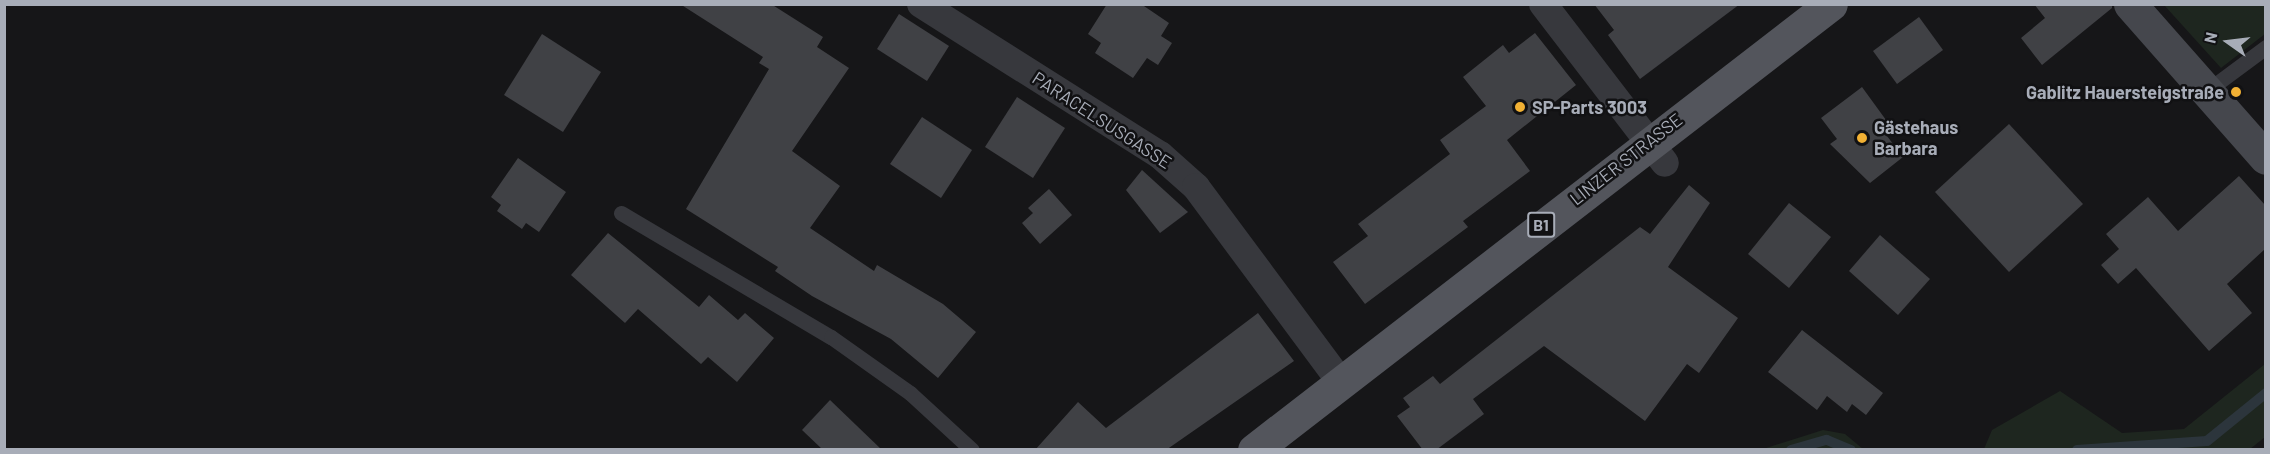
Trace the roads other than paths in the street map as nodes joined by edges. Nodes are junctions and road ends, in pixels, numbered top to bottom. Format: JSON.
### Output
{"nodes":[{"id":1,"x":921,"y":4,"type":"edge"},
{"id":2,"x":1544,"y":4,"type":"edge"},
{"id":3,"x":1830,"y":4,"type":"edge"},
{"id":4,"x":2130,"y":4,"type":"edge"},
{"id":5,"x":2265,"y":47,"type":"edge"},
{"id":6,"x":2208,"y":90,"type":"junction"},
{"id":7,"x":1658,"y":152,"type":"junction"},
{"id":8,"x":2265,"y":158,"type":"edge"},
{"id":9,"x":621,"y":213,"type":"dead end"},
{"id":10,"x":1341,"y":382,"type":"junction"},
{"id":11,"x":972,"y":450,"type":"edge"},
{"id":12,"x":1254,"y":450,"type":"edge"}],
"edges":[{"from":1,"to":10,"type":"street","name":"PARACELSUSGASSE"},
{"from":2,"to":7,"type":"street"},
{"from":3,"to":7,"type":"main road","name":"LINZER STRASSE","number":"B1"},
{"from":4,"to":6,"type":"street"},
{"from":5,"to":6,"type":"lane"},
{"from":6,"to":8,"type":"street"},
{"from":7,"to":10,"type":"main road","name":"LINZER STRASSE","number":"B1"},
{"from":9,"to":11,"type":"lane"},
{"from":10,"to":12,"type":"main road","name":"LINZER STRASSE","number":"B1"}]}
